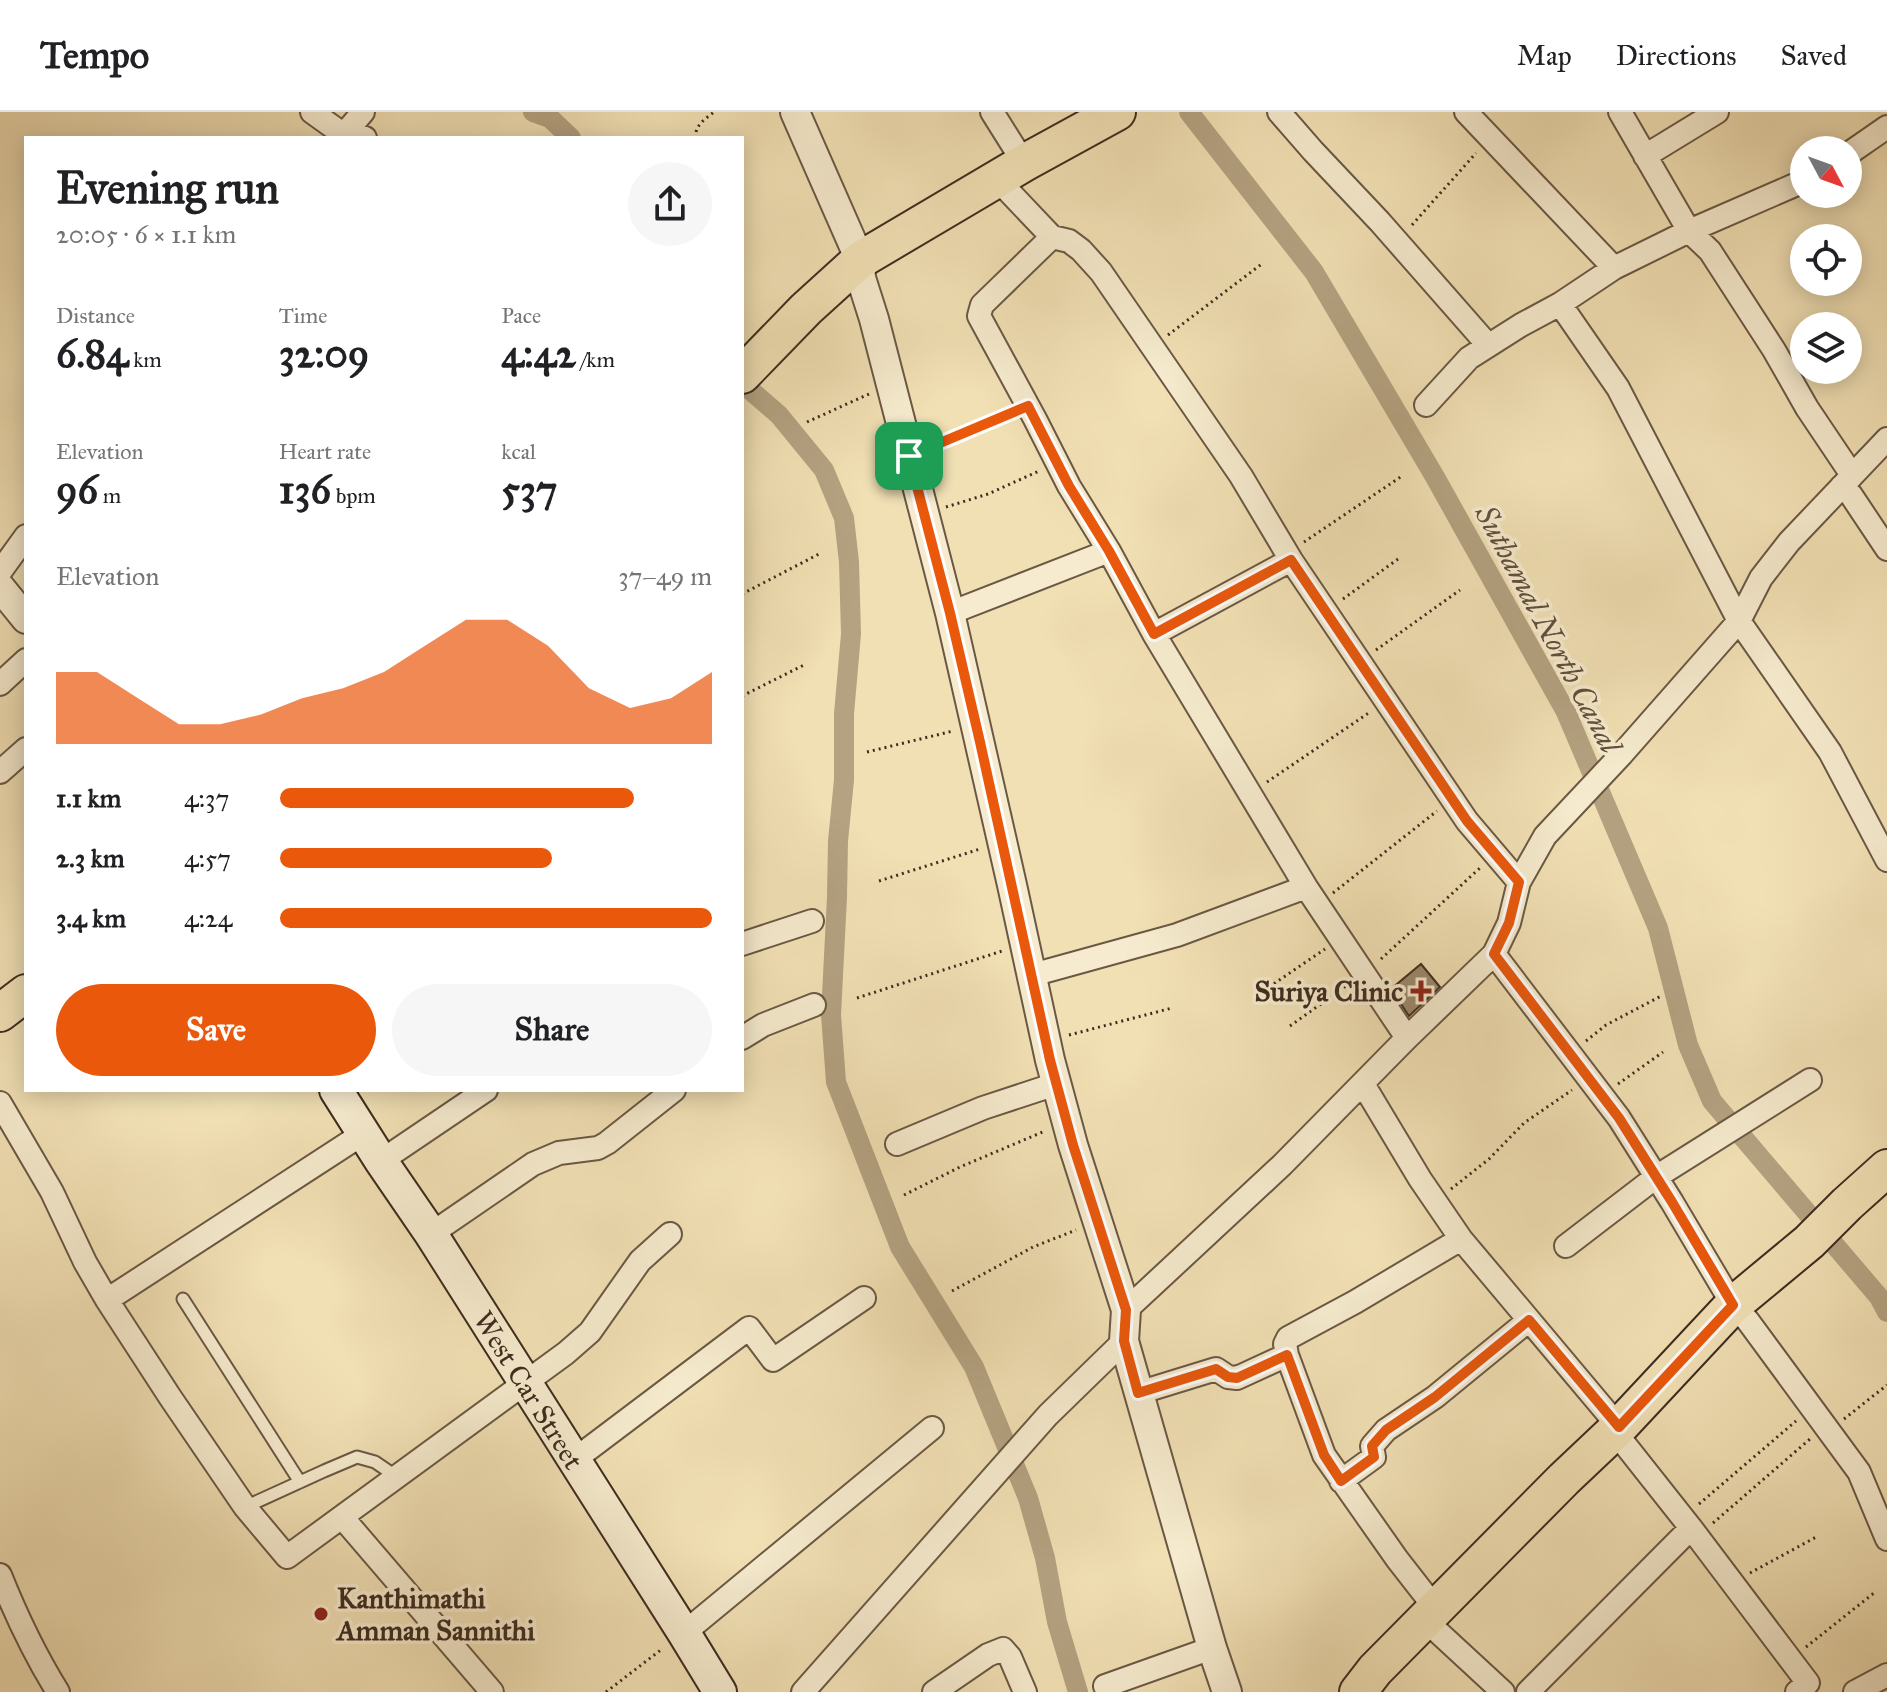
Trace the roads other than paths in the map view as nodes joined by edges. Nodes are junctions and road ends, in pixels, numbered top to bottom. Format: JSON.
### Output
{"nodes":[{"id":1,"x":312,"y":112,"type":"edge"},
{"id":2,"x":363,"y":112,"type":"edge"},
{"id":3,"x":795,"y":112,"type":"edge"},
{"id":4,"x":992,"y":112,"type":"edge"},
{"id":5,"x":1279,"y":112,"type":"edge"},
{"id":6,"x":1466,"y":112,"type":"edge"},
{"id":7,"x":1620,"y":112,"type":"edge"},
{"id":8,"x":1717,"y":112,"type":"edge"},
{"id":9,"x":1116,"y":113,"type":"edge"},
{"id":10,"x":1887,"y":127,"type":"edge"},
{"id":11,"x":348,"y":136,"type":"edge"},
{"id":12,"x":351,"y":136,"type":"edge"},
{"id":13,"x":1862,"y":144,"type":"edge"},
{"id":14,"x":1645,"y":156,"type":"junction"},
{"id":15,"x":1010,"y":171,"type":"junction"},
{"id":16,"x":1790,"y":187,"type":"edge"},
{"id":17,"x":1689,"y":231,"type":"junction"},
{"id":18,"x":1052,"y":237,"type":"junction"},
{"id":19,"x":860,"y":260,"type":"junction"},
{"id":20,"x":1614,"y":268,"type":"junction"},
{"id":21,"x":1560,"y":304,"type":"junction"},
{"id":22,"x":1488,"y":345,"type":"junction"},
{"id":23,"x":747,"y":370,"type":"edge"},
{"id":24,"x":1426,"y":405,"type":"dead end"},
{"id":25,"x":1887,"y":439,"type":"edge"},
{"id":26,"x":1847,"y":481,"type":"junction"},
{"id":27,"x":24,"y":539,"type":"edge"},
{"id":28,"x":1887,"y":549,"type":"edge"},
{"id":29,"x":1109,"y":551,"type":"junction"},
{"id":30,"x":1289,"y":556,"type":"junction"},
{"id":31,"x":0,"y":572,"type":"edge"},
{"id":32,"x":0,"y":587,"type":"edge"},
{"id":33,"x":950,"y":613,"type":"junction"},
{"id":34,"x":24,"y":617,"type":"edge"},
{"id":35,"x":1739,"y":621,"type":"junction"},
{"id":36,"x":1154,"y":634,"type":"junction"},
{"id":37,"x":24,"y":662,"type":"edge"},
{"id":38,"x":0,"y":684,"type":"edge"},
{"id":39,"x":24,"y":751,"type":"edge"},
{"id":40,"x":0,"y":772,"type":"edge"},
{"id":41,"x":1887,"y":860,"type":"edge"},
{"id":42,"x":1519,"y":882,"type":"junction"},
{"id":43,"x":1312,"y":896,"type":"junction"},
{"id":44,"x":812,"y":921,"type":"dead end"},
{"id":45,"x":744,"y":943,"type":"edge"},
{"id":46,"x":1494,"y":954,"type":"junction"},
{"id":47,"x":1032,"y":975,"type":"junction"},
{"id":48,"x":24,"y":995,"type":"edge"},
{"id":49,"x":814,"y":1005,"type":"dead end"},
{"id":50,"x":0,"y":1013,"type":"edge"},
{"id":51,"x":744,"y":1037,"type":"edge"},
{"id":52,"x":1407,"y":1038,"type":"junction"},
{"id":53,"x":1810,"y":1080,"type":"dead end"},
{"id":54,"x":1056,"y":1084,"type":"junction"},
{"id":55,"x":1363,"y":1084,"type":"junction"},
{"id":56,"x":337,"y":1092,"type":"edge"},
{"id":57,"x":483,"y":1092,"type":"edge"},
{"id":58,"x":671,"y":1092,"type":"edge"},
{"id":59,"x":0,"y":1103,"type":"edge"},
{"id":60,"x":364,"y":1133,"type":"junction"},
{"id":61,"x":897,"y":1144,"type":"dead end"},
{"id":62,"x":381,"y":1161,"type":"junction"},
{"id":63,"x":1887,"y":1168,"type":"edge"},
{"id":64,"x":1656,"y":1177,"type":"junction"},
{"id":65,"x":431,"y":1234,"type":"junction"},
{"id":66,"x":670,"y":1234,"type":"dead end"},
{"id":67,"x":1461,"y":1239,"type":"junction"},
{"id":68,"x":1566,"y":1246,"type":"dead end"},
{"id":69,"x":864,"y":1298,"type":"dead end"},
{"id":70,"x":183,"y":1299,"type":"dead end"},
{"id":71,"x":107,"y":1300,"type":"junction"},
{"id":72,"x":1733,"y":1305,"type":"junction"},
{"id":73,"x":1126,"y":1310,"type":"junction"},
{"id":74,"x":1529,"y":1320,"type":"junction"},
{"id":75,"x":1124,"y":1341,"type":"junction"},
{"id":76,"x":1287,"y":1355,"type":"junction"},
{"id":77,"x":525,"y":1384,"type":"junction"},
{"id":78,"x":1138,"y":1393,"type":"junction"},
{"id":79,"x":932,"y":1428,"type":"dead end"},
{"id":80,"x":1618,"y":1428,"type":"junction"},
{"id":81,"x":574,"y":1460,"type":"junction"},
{"id":82,"x":397,"y":1477,"type":"junction"},
{"id":83,"x":1341,"y":1481,"type":"junction"},
{"id":84,"x":300,"y":1482,"type":"junction"},
{"id":85,"x":245,"y":1507,"type":"junction"},
{"id":86,"x":342,"y":1517,"type":"junction"},
{"id":87,"x":1691,"y":1527,"type":"junction"},
{"id":88,"x":1887,"y":1539,"type":"edge"},
{"id":89,"x":0,"y":1575,"type":"edge"},
{"id":90,"x":1431,"y":1614,"type":"junction"},
{"id":91,"x":684,"y":1633,"type":"junction"},
{"id":92,"x":1212,"y":1648,"type":"junction"},
{"id":93,"x":1887,"y":1675,"type":"edge"},
{"id":94,"x":1105,"y":1686,"type":"dead end"},
{"id":95,"x":1366,"y":1689,"type":"edge"},
{"id":96,"x":1808,"y":1689,"type":"edge"},
{"id":97,"x":58,"y":1692,"type":"edge"},
{"id":98,"x":492,"y":1692,"type":"edge"},
{"id":99,"x":720,"y":1692,"type":"edge"},
{"id":100,"x":803,"y":1692,"type":"edge"},
{"id":101,"x":934,"y":1692,"type":"edge"},
{"id":102,"x":1025,"y":1692,"type":"edge"},
{"id":103,"x":1227,"y":1692,"type":"edge"},
{"id":104,"x":1503,"y":1692,"type":"edge"},
{"id":105,"x":1528,"y":1692,"type":"edge"},
{"id":106,"x":1855,"y":1692,"type":"edge"}],
"edges":[{"from":1,"to":11,"type":"street"},
{"from":2,"to":12,"type":"street"},
{"from":3,"to":19,"type":"street"},
{"from":4,"to":15,"type":"street"},
{"from":5,"to":22,"type":"street"},
{"from":6,"to":20,"type":"street"},
{"from":7,"to":14,"type":"street"},
{"from":8,"to":14,"type":"street"},
{"from":9,"to":15,"type":"main road"},
{"from":10,"to":13,"type":"street"},
{"from":14,"to":17,"type":"street"},
{"from":15,"to":18,"type":"street"},
{"from":15,"to":19,"type":"main road"},
{"from":16,"to":17,"type":"street"},
{"from":17,"to":20,"type":"street"},
{"from":17,"to":26,"type":"street"},
{"from":18,"to":29,"type":"street"},
{"from":18,"to":30,"type":"street"},
{"from":19,"to":23,"type":"main road"},
{"from":19,"to":33,"type":"street"},
{"from":20,"to":21,"type":"street"},
{"from":21,"to":22,"type":"street"},
{"from":21,"to":35,"type":"street"},
{"from":22,"to":24,"type":"street"},
{"from":25,"to":26,"type":"street"},
{"from":26,"to":28,"type":"street"},
{"from":26,"to":35,"type":"street"},
{"from":27,"to":31,"type":"street"},
{"from":29,"to":33,"type":"street"},
{"from":29,"to":36,"type":"street"},
{"from":30,"to":36,"type":"street"},
{"from":30,"to":42,"type":"street"},
{"from":32,"to":34,"type":"street"},
{"from":33,"to":47,"type":"street"},
{"from":35,"to":41,"type":"street"},
{"from":35,"to":42,"type":"street"},
{"from":36,"to":43,"type":"street"},
{"from":37,"to":38,"type":"street"},
{"from":39,"to":40,"type":"street"},
{"from":42,"to":46,"type":"street"},
{"from":43,"to":47,"type":"street"},
{"from":43,"to":52,"type":"street"},
{"from":44,"to":45,"type":"street"},
{"from":46,"to":52,"type":"street"},
{"from":46,"to":64,"type":"street"},
{"from":47,"to":54,"type":"street"},
{"from":48,"to":50,"type":"main road"},
{"from":49,"to":51,"type":"street"},
{"from":52,"to":55,"type":"street"},
{"from":53,"to":64,"type":"street"},
{"from":54,"to":61,"type":"street"},
{"from":54,"to":73,"type":"street"},
{"from":55,"to":67,"type":"street"},
{"from":55,"to":73,"type":"street"},
{"from":56,"to":60,"type":"main road","name":"West Car Street"},
{"from":57,"to":62,"type":"street"},
{"from":58,"to":65,"type":"street"},
{"from":59,"to":71,"type":"street"},
{"from":60,"to":62,"type":"main road","name":"West Car Street"},
{"from":60,"to":71,"type":"street"},
{"from":62,"to":65,"type":"main road","name":"West Car Street"},
{"from":63,"to":72,"type":"main road"},
{"from":64,"to":68,"type":"street"},
{"from":64,"to":72,"type":"street"},
{"from":65,"to":77,"type":"main road","name":"West Car Street"},
{"from":66,"to":77,"type":"street"},
{"from":67,"to":74,"type":"street"},
{"from":67,"to":76,"type":"street"},
{"from":69,"to":81,"type":"street"},
{"from":70,"to":84,"type":"lane"},
{"from":71,"to":85,"type":"street"},
{"from":72,"to":80,"type":"main road"},
{"from":72,"to":88,"type":"street"},
{"from":73,"to":75,"type":"street"},
{"from":74,"to":80,"type":"street"},
{"from":74,"to":83,"type":"street"},
{"from":75,"to":78,"type":"street"},
{"from":75,"to":100,"type":"street"},
{"from":76,"to":78,"type":"street"},
{"from":76,"to":83,"type":"street"},
{"from":77,"to":81,"type":"main road","name":"West Car Street"},
{"from":77,"to":82,"type":"street"},
{"from":78,"to":92,"type":"street"},
{"from":79,"to":91,"type":"street"},
{"from":80,"to":87,"type":"street"},
{"from":80,"to":90,"type":"main road"},
{"from":81,"to":91,"type":"main road","name":"West Car Street"},
{"from":82,"to":84,"type":"lane"},
{"from":82,"to":86,"type":"street"},
{"from":83,"to":90,"type":"street"},
{"from":84,"to":85,"type":"lane"},
{"from":85,"to":86,"type":"street"},
{"from":86,"to":98,"type":"street"},
{"from":87,"to":96,"type":"street"},
{"from":87,"to":105,"type":"street"},
{"from":89,"to":97,"type":"street"},
{"from":90,"to":95,"type":"main road"},
{"from":90,"to":104,"type":"street"},
{"from":91,"to":99,"type":"main road","name":"West Car Street"},
{"from":92,"to":94,"type":"street"},
{"from":92,"to":103,"type":"street"},
{"from":93,"to":106,"type":"street"},
{"from":101,"to":102,"type":"street"}]}
